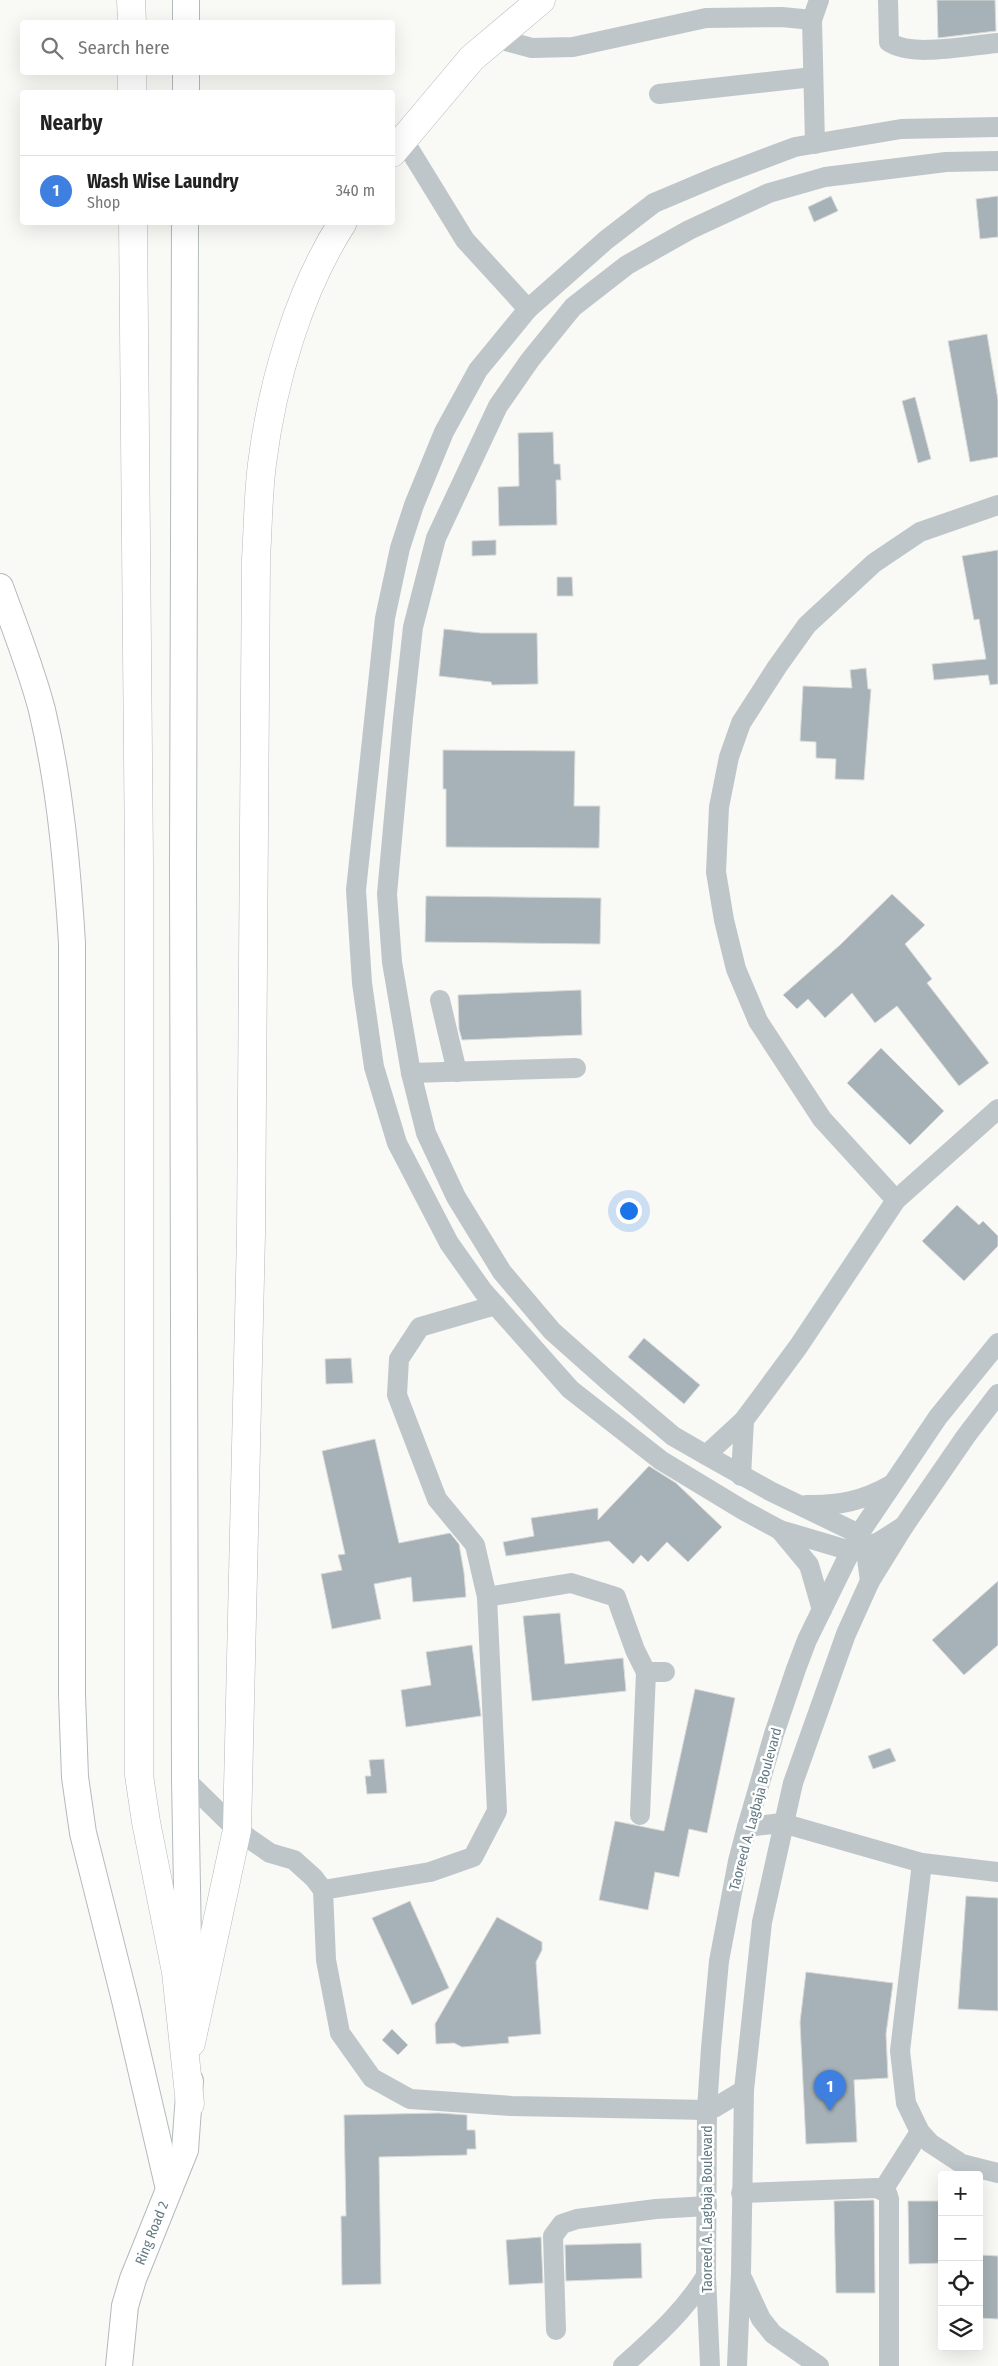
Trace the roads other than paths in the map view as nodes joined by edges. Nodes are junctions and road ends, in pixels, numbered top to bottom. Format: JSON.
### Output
{"nodes":[{"id":1,"x":132,"y":0,"type":"edge"},
{"id":2,"x":186,"y":0,"type":"edge"},
{"id":3,"x":541,"y":0,"type":"edge"},
{"id":4,"x":819,"y":0,"type":"edge"},
{"id":5,"x":888,"y":0,"type":"edge"},
{"id":6,"x":132,"y":20,"type":"edge"},
{"id":7,"x":186,"y":20,"type":"edge"},
{"id":8,"x":812,"y":20,"type":"junction"},
{"id":9,"x":494,"y":38,"type":"junction"},
{"id":10,"x":998,"y":43,"type":"edge"},
{"id":11,"x":132,"y":75,"type":"edge"},
{"id":12,"x":186,"y":75,"type":"edge"},
{"id":13,"x":813,"y":78,"type":"junction"},
{"id":14,"x":132,"y":90,"type":"edge"},
{"id":15,"x":186,"y":90,"type":"edge"},
{"id":16,"x":659,"y":94,"type":"dead end"},
{"id":17,"x":998,"y":127,"type":"edge"},
{"id":18,"x":815,"y":144,"type":"junction"},
{"id":19,"x":398,"y":146,"type":"edge"},
{"id":20,"x":998,"y":161,"type":"edge"},
{"id":21,"x":133,"y":225,"type":"edge"},
{"id":22,"x":185,"y":225,"type":"edge"},
{"id":23,"x":341,"y":225,"type":"edge"},
{"id":24,"x":528,"y":309,"type":"junction"},
{"id":25,"x":998,"y":505,"type":"edge"},
{"id":26,"x":0,"y":588,"type":"edge"},
{"id":27,"x":440,"y":1000,"type":"dead end"},
{"id":28,"x":576,"y":1068,"type":"dead end"},
{"id":29,"x":457,"y":1072,"type":"junction"},
{"id":30,"x":411,"y":1073,"type":"junction"},
{"id":31,"x":998,"y":1109,"type":"edge"},
{"id":32,"x":896,"y":1200,"type":"junction"},
{"id":33,"x":496,"y":1305,"type":"junction"},
{"id":34,"x":998,"y":1343,"type":"edge"},
{"id":35,"x":998,"y":1394,"type":"edge"},
{"id":36,"x":744,"y":1420,"type":"junction"},
{"id":37,"x":706,"y":1456,"type":"junction"},
{"id":38,"x":741,"y":1476,"type":"junction"},
{"id":39,"x":894,"y":1483,"type":"junction"},
{"id":40,"x":798,"y":1505,"type":"junction"},
{"id":41,"x":904,"y":1526,"type":"junction"},
{"id":42,"x":780,"y":1530,"type":"junction"},
{"id":43,"x":858,"y":1544,"type":"junction"},
{"id":44,"x":870,"y":1581,"type":"junction"},
{"id":45,"x":487,"y":1598,"type":"junction"},
{"id":46,"x":822,"y":1610,"type":"junction"},
{"id":47,"x":185,"y":1779,"type":"junction"},
{"id":48,"x":640,"y":1815,"type":"dead end"},
{"id":49,"x":782,"y":1823,"type":"junction"},
{"id":50,"x":746,"y":1827,"type":"junction"},
{"id":51,"x":237,"y":1830,"type":"junction"},
{"id":52,"x":922,"y":1863,"type":"junction"},
{"id":53,"x":998,"y":1872,"type":"edge"},
{"id":54,"x":323,"y":1890,"type":"junction"},
{"id":55,"x":190,"y":2047,"type":"junction"},
{"id":56,"x":744,"y":2090,"type":"junction"},
{"id":57,"x":190,"y":2104,"type":"junction"},
{"id":58,"x":707,"y":2110,"type":"junction"},
{"id":59,"x":920,"y":2132,"type":"junction"},
{"id":60,"x":998,"y":2173,"type":"edge"},
{"id":61,"x":169,"y":2188,"type":"junction"},
{"id":62,"x":882,"y":2190,"type":"junction"},
{"id":63,"x":741,"y":2193,"type":"junction"},
{"id":64,"x":707,"y":2206,"type":"junction"},
{"id":65,"x":741,"y":2273,"type":"junction"},
{"id":66,"x":706,"y":2276,"type":"junction"},
{"id":67,"x":556,"y":2330,"type":"dead end"},
{"id":68,"x":119,"y":2366,"type":"edge"},
{"id":69,"x":624,"y":2366,"type":"edge"},
{"id":70,"x":710,"y":2366,"type":"edge"},
{"id":71,"x":737,"y":2366,"type":"edge"},
{"id":72,"x":819,"y":2366,"type":"edge"},
{"id":73,"x":889,"y":2366,"type":"edge"}],
"edges":[{"from":1,"to":6,"type":"highway"},
{"from":2,"to":7,"type":"main road"},
{"from":3,"to":9,"type":"highway"},
{"from":4,"to":8,"type":"street"},
{"from":5,"to":10,"type":"street"},
{"from":8,"to":9,"type":"street"},
{"from":8,"to":13,"type":"street"},
{"from":9,"to":19,"type":"highway"},
{"from":11,"to":14,"type":"highway"},
{"from":12,"to":15,"type":"main road"},
{"from":13,"to":16,"type":"street"},
{"from":13,"to":18,"type":"street"},
{"from":17,"to":18,"type":"street"},
{"from":18,"to":24,"type":"street"},
{"from":19,"to":24,"type":"street"},
{"from":20,"to":30,"type":"street"},
{"from":21,"to":57,"type":"highway"},
{"from":22,"to":47,"type":"main road","name":"Ring Road 2"},
{"from":23,"to":51,"type":"highway"},
{"from":24,"to":33,"type":"street"},
{"from":25,"to":32,"type":"street"},
{"from":26,"to":61,"type":"main road"},
{"from":27,"to":29,"type":"street"},
{"from":28,"to":29,"type":"street"},
{"from":29,"to":30,"type":"street"},
{"from":30,"to":37,"type":"street"},
{"from":31,"to":32,"type":"street"},
{"from":32,"to":36,"type":"street"},
{"from":33,"to":42,"type":"street"},
{"from":33,"to":45,"type":"street"},
{"from":34,"to":39,"type":"street","name":"Taoreed A. Lagbaja Boulevard"},
{"from":35,"to":41,"type":"street"},
{"from":36,"to":37,"type":"street"},
{"from":36,"to":38,"type":"street"},
{"from":37,"to":38,"type":"street"},
{"from":38,"to":40,"type":"street"},
{"from":39,"to":40,"type":"street"},
{"from":39,"to":43,"type":"street","name":"Taoreed A. Lagbaja Boulevard"},
{"from":40,"to":43,"type":"street"},
{"from":41,"to":43,"type":"street"},
{"from":41,"to":44,"type":"street"},
{"from":42,"to":43,"type":"street"},
{"from":42,"to":46,"type":"street"},
{"from":43,"to":44,"type":"street"},
{"from":43,"to":46,"type":"street","name":"Taoreed A. Lagbaja Boulevard"},
{"from":44,"to":49,"type":"street"},
{"from":45,"to":48,"type":"street"},
{"from":45,"to":54,"type":"street"},
{"from":46,"to":50,"type":"street","name":"Taoreed A. Lagbaja Boulevard"},
{"from":47,"to":51,"type":"street"},
{"from":47,"to":55,"type":"main road","name":"Ring Road 2"},
{"from":49,"to":50,"type":"street"},
{"from":49,"to":52,"type":"street"},
{"from":49,"to":56,"type":"street"},
{"from":50,"to":58,"type":"street","name":"Taoreed A. Lagbaja Boulevard"},
{"from":51,"to":54,"type":"street"},
{"from":51,"to":55,"type":"highway"},
{"from":52,"to":53,"type":"street"},
{"from":52,"to":59,"type":"street"},
{"from":54,"to":58,"type":"street"},
{"from":55,"to":57,"type":"main road","name":"Ring Road 2"},
{"from":56,"to":58,"type":"street"},
{"from":56,"to":63,"type":"street"},
{"from":57,"to":61,"type":"main road","name":"Ring Road 2"},
{"from":58,"to":64,"type":"street","name":"Taoreed A. Lagbaja Boulevard"},
{"from":59,"to":60,"type":"street"},
{"from":59,"to":62,"type":"street"},
{"from":61,"to":68,"type":"main road","name":"Ring Road 2"},
{"from":62,"to":63,"type":"street"},
{"from":62,"to":73,"type":"street"},
{"from":63,"to":65,"type":"street"},
{"from":64,"to":66,"type":"street","name":"Taoreed A. Lagbaja Boulevard"},
{"from":64,"to":67,"type":"street"},
{"from":65,"to":71,"type":"street"},
{"from":65,"to":72,"type":"street"},
{"from":66,"to":69,"type":"street"},
{"from":66,"to":70,"type":"street","name":"Taoreed A. Lagbaja Boulevard"}]}
